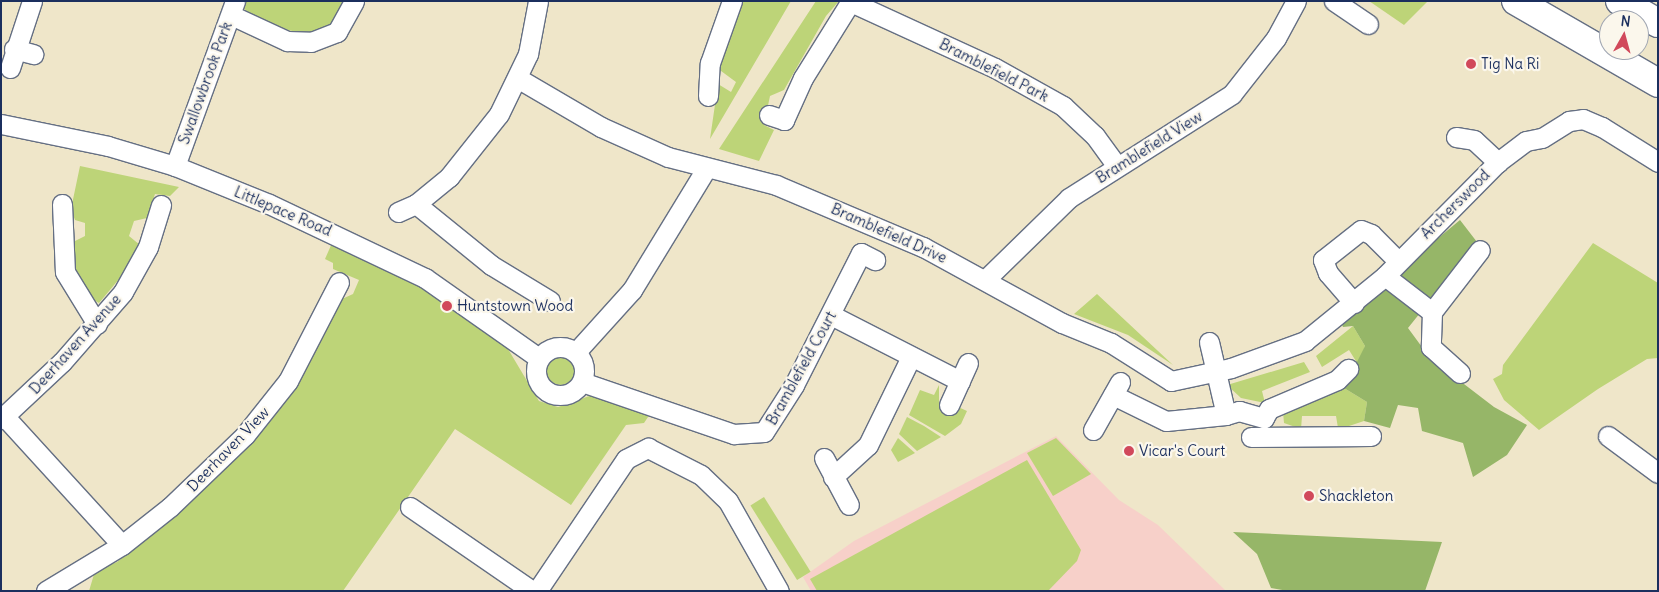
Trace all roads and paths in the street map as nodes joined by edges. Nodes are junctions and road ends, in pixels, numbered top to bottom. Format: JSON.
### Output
{"nodes":[{"id":1,"x":32,"y":1,"type":"edge"},
{"id":2,"x":354,"y":1,"type":"edge"},
{"id":3,"x":538,"y":1,"type":"edge"},
{"id":4,"x":732,"y":1,"type":"edge"},
{"id":5,"x":1296,"y":1,"type":"edge"},
{"id":6,"x":1516,"y":1,"type":"edge"},
{"id":7,"x":1620,"y":1,"type":"edge"},
{"id":8,"x":1631,"y":1,"type":"edge"},
{"id":9,"x":851,"y":2,"type":"edge"},
{"id":10,"x":1345,"y":4,"type":"edge"},
{"id":11,"x":233,"y":8,"type":"edge"},
{"id":12,"x":1658,"y":21,"type":"edge"},
{"id":13,"x":1368,"y":24,"type":"dead end"},
{"id":14,"x":14,"y":49,"type":"junction"},
{"id":15,"x":33,"y":54,"type":"dead end"},
{"id":16,"x":10,"y":68,"type":"dead end"},
{"id":17,"x":519,"y":79,"type":"junction"},
{"id":18,"x":1658,"y":82,"type":"edge"},
{"id":19,"x":715,"y":86,"type":"dead end"},
{"id":20,"x":769,"y":114,"type":"dead end"},
{"id":21,"x":1,"y":124,"type":"edge"},
{"id":22,"x":1456,"y":137,"type":"dead end"},
{"id":23,"x":1498,"y":162,"type":"junction"},
{"id":24,"x":1658,"y":162,"type":"edge"},
{"id":25,"x":175,"y":166,"type":"junction"},
{"id":26,"x":1117,"y":166,"type":"junction"},
{"id":27,"x":706,"y":169,"type":"junction"},
{"id":28,"x":62,"y":204,"type":"dead end"},
{"id":29,"x":416,"y":204,"type":"junction"},
{"id":30,"x":161,"y":205,"type":"dead end"},
{"id":31,"x":398,"y":212,"type":"dead end"},
{"id":32,"x":1480,"y":250,"type":"dead end"},
{"id":33,"x":875,"y":260,"type":"dead end"},
{"id":34,"x":1398,"y":261,"type":"junction"},
{"id":35,"x":1385,"y":276,"type":"junction"},
{"id":36,"x":986,"y":280,"type":"junction"},
{"id":37,"x":339,"y":282,"type":"dead end"},
{"id":38,"x":550,"y":301,"type":"dead end"},
{"id":39,"x":1354,"y":303,"type":"junction"},
{"id":40,"x":1432,"y":312,"type":"junction"},
{"id":41,"x":831,"y":314,"type":"junction"},
{"id":42,"x":1062,"y":323,"type":"joint"},
{"id":43,"x":97,"y":324,"type":"junction"},
{"id":44,"x":1208,"y":342,"type":"dead end"},
{"id":45,"x":576,"y":352,"type":"junction"},
{"id":46,"x":910,"y":357,"type":"junction"},
{"id":47,"x":540,"y":358,"type":"junction"},
{"id":48,"x":968,"y":363,"type":"dead end"},
{"id":49,"x":1348,"y":369,"type":"dead end"},
{"id":50,"x":1216,"y":371,"type":"junction"},
{"id":51,"x":1460,"y":373,"type":"dead end"},
{"id":52,"x":960,"y":381,"type":"junction"},
{"id":53,"x":582,"y":382,"type":"junction"},
{"id":54,"x":949,"y":405,"type":"dead end"},
{"id":55,"x":1226,"y":415,"type":"junction"},
{"id":56,"x":3,"y":418,"type":"edge"},
{"id":57,"x":1264,"y":418,"type":"junction"},
{"id":58,"x":1093,"y":430,"type":"dead end"},
{"id":59,"x":1371,"y":436,"type":"dead end"},
{"id":60,"x":1608,"y":436,"type":"dead end"},
{"id":61,"x":1251,"y":437,"type":"dead end"},
{"id":62,"x":1276,"y":437,"type":"junction"},
{"id":63,"x":824,"y":458,"type":"dead end"},
{"id":64,"x":1658,"y":473,"type":"edge"},
{"id":65,"x":833,"y":477,"type":"junction"},
{"id":66,"x":849,"y":505,"type":"dead end"},
{"id":67,"x":410,"y":507,"type":"dead end"},
{"id":68,"x":122,"y":545,"type":"junction"},
{"id":69,"x":46,"y":591,"type":"edge"},
{"id":70,"x":532,"y":591,"type":"edge"},
{"id":71,"x":537,"y":591,"type":"edge"},
{"id":72,"x":779,"y":591,"type":"edge"}],
"edges":[{"from":1,"to":14,"type":"street"},
{"from":2,"to":11,"type":"street"},
{"from":3,"to":17,"type":"street"},
{"from":4,"to":19,"type":"street"},
{"from":5,"to":26,"type":"street","name":"Bramblefield View"},
{"from":6,"to":18,"type":"highway"},
{"from":7,"to":12,"type":"highway"},
{"from":8,"to":12,"type":"highway"},
{"from":9,"to":20,"type":"street","name":"Bramblefield Park"},
{"from":9,"to":26,"type":"street","name":"Bramblefield Park"},
{"from":10,"to":13,"type":"street"},
{"from":11,"to":25,"type":"street","name":"Swallowbrook Park"},
{"from":14,"to":15,"type":"street"},
{"from":14,"to":16,"type":"street"},
{"from":17,"to":27,"type":"street","name":"Bramblefield Drive"},
{"from":17,"to":29,"type":"street"},
{"from":21,"to":25,"type":"street","name":"Littlepace Road"},
{"from":22,"to":23,"type":"street","name":"Archerswood"},
{"from":23,"to":24,"type":"street"},
{"from":23,"to":34,"type":"street","name":"Archerswood"},
{"from":25,"to":47,"type":"street","name":"Littlepace Road"},
{"from":26,"to":36,"type":"street","name":"Bramblefield View"},
{"from":27,"to":36,"type":"street","name":"Bramblefield Drive"},
{"from":27,"to":45,"type":"street"},
{"from":28,"to":43,"type":"street"},
{"from":29,"to":31,"type":"street"},
{"from":29,"to":38,"type":"street"},
{"from":30,"to":43,"type":"street","name":"Deerhaven Avenue"},
{"from":32,"to":40,"type":"street"},
{"from":33,"to":41,"type":"street","name":"Bramblefield Court"},
{"from":34,"to":35,"type":"street","name":"Archerswood"},
{"from":34,"to":39,"type":"street"},
{"from":35,"to":39,"type":"street","name":"Archerswood"},
{"from":35,"to":40,"type":"street"},
{"from":36,"to":42,"type":"street","name":"Bramblefield Drive"},
{"from":37,"to":68,"type":"street","name":"Deerhaven View"},
{"from":39,"to":50,"type":"street","name":"Archerswood"},
{"from":40,"to":51,"type":"street"},
{"from":41,"to":46,"type":"street"},
{"from":41,"to":53,"type":"street","name":"Bramblefield Court"},
{"from":42,"to":50,"type":"street","name":"Archerswood"},
{"from":43,"to":56,"type":"street","name":"Deerhaven Avenue"},
{"from":44,"to":50,"type":"street"},
{"from":45,"to":47,"type":"street"},
{"from":45,"to":53,"type":"street"},
{"from":46,"to":52,"type":"street"},
{"from":46,"to":65,"type":"street"},
{"from":47,"to":53,"type":"street"},
{"from":48,"to":52,"type":"street"},
{"from":49,"to":57,"type":"street"},
{"from":50,"to":55,"type":"street"},
{"from":52,"to":54,"type":"street"},
{"from":55,"to":57,"type":"street"},
{"from":55,"to":58,"type":"street"},
{"from":56,"to":68,"type":"street"},
{"from":57,"to":62,"type":"street"},
{"from":59,"to":62,"type":"street"},
{"from":60,"to":64,"type":"street"},
{"from":61,"to":62,"type":"street"},
{"from":63,"to":65,"type":"street"},
{"from":65,"to":66,"type":"street"},
{"from":67,"to":70,"type":"street"},
{"from":68,"to":69,"type":"street","name":"Deerhaven View"},
{"from":71,"to":72,"type":"street"}]}
